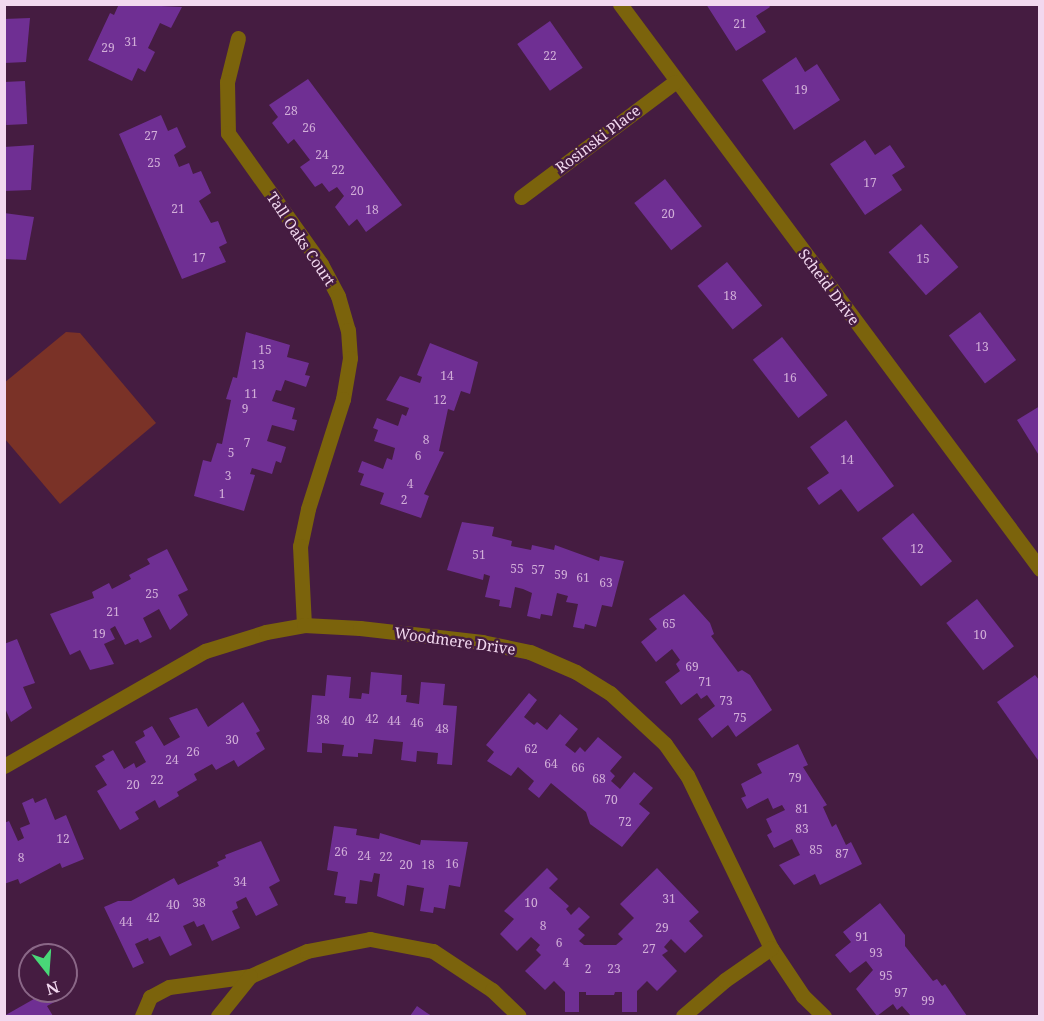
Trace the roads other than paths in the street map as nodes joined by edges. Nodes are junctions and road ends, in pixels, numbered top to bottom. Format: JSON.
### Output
{"nodes":[{"id":1,"x":620,"y":4,"type":"edge"},
{"id":2,"x":238,"y":38,"type":"dead end"},
{"id":3,"x":675,"y":82,"type":"junction"},
{"id":4,"x":521,"y":197,"type":"dead end"},
{"id":5,"x":1040,"y":569,"type":"edge"},
{"id":6,"x":304,"y":625,"type":"junction"},
{"id":7,"x":4,"y":766,"type":"edge"},
{"id":8,"x":771,"y":948,"type":"junction"},
{"id":9,"x":250,"y":976,"type":"junction"},
{"id":10,"x":142,"y":1017,"type":"edge"},
{"id":11,"x":218,"y":1017,"type":"edge"},
{"id":12,"x":519,"y":1017,"type":"edge"},
{"id":13,"x":683,"y":1017,"type":"edge"},
{"id":14,"x":824,"y":1017,"type":"edge"}],
"edges":[{"from":1,"to":3,"type":"street","name":"Scheid Drive"},
{"from":2,"to":6,"type":"street","name":"Tall Oaks Court"},
{"from":3,"to":4,"type":"street","name":"Rosinski Place"},
{"from":3,"to":5,"type":"street","name":"Scheid Drive"},
{"from":6,"to":7,"type":"street","name":"Woodmere Drive"},
{"from":6,"to":8,"type":"street","name":"Woodmere Drive"},
{"from":8,"to":13,"type":"street"},
{"from":8,"to":14,"type":"street","name":"Woodmere Drive"},
{"from":9,"to":10,"type":"street"},
{"from":9,"to":11,"type":"street"},
{"from":9,"to":12,"type":"street"}]}
